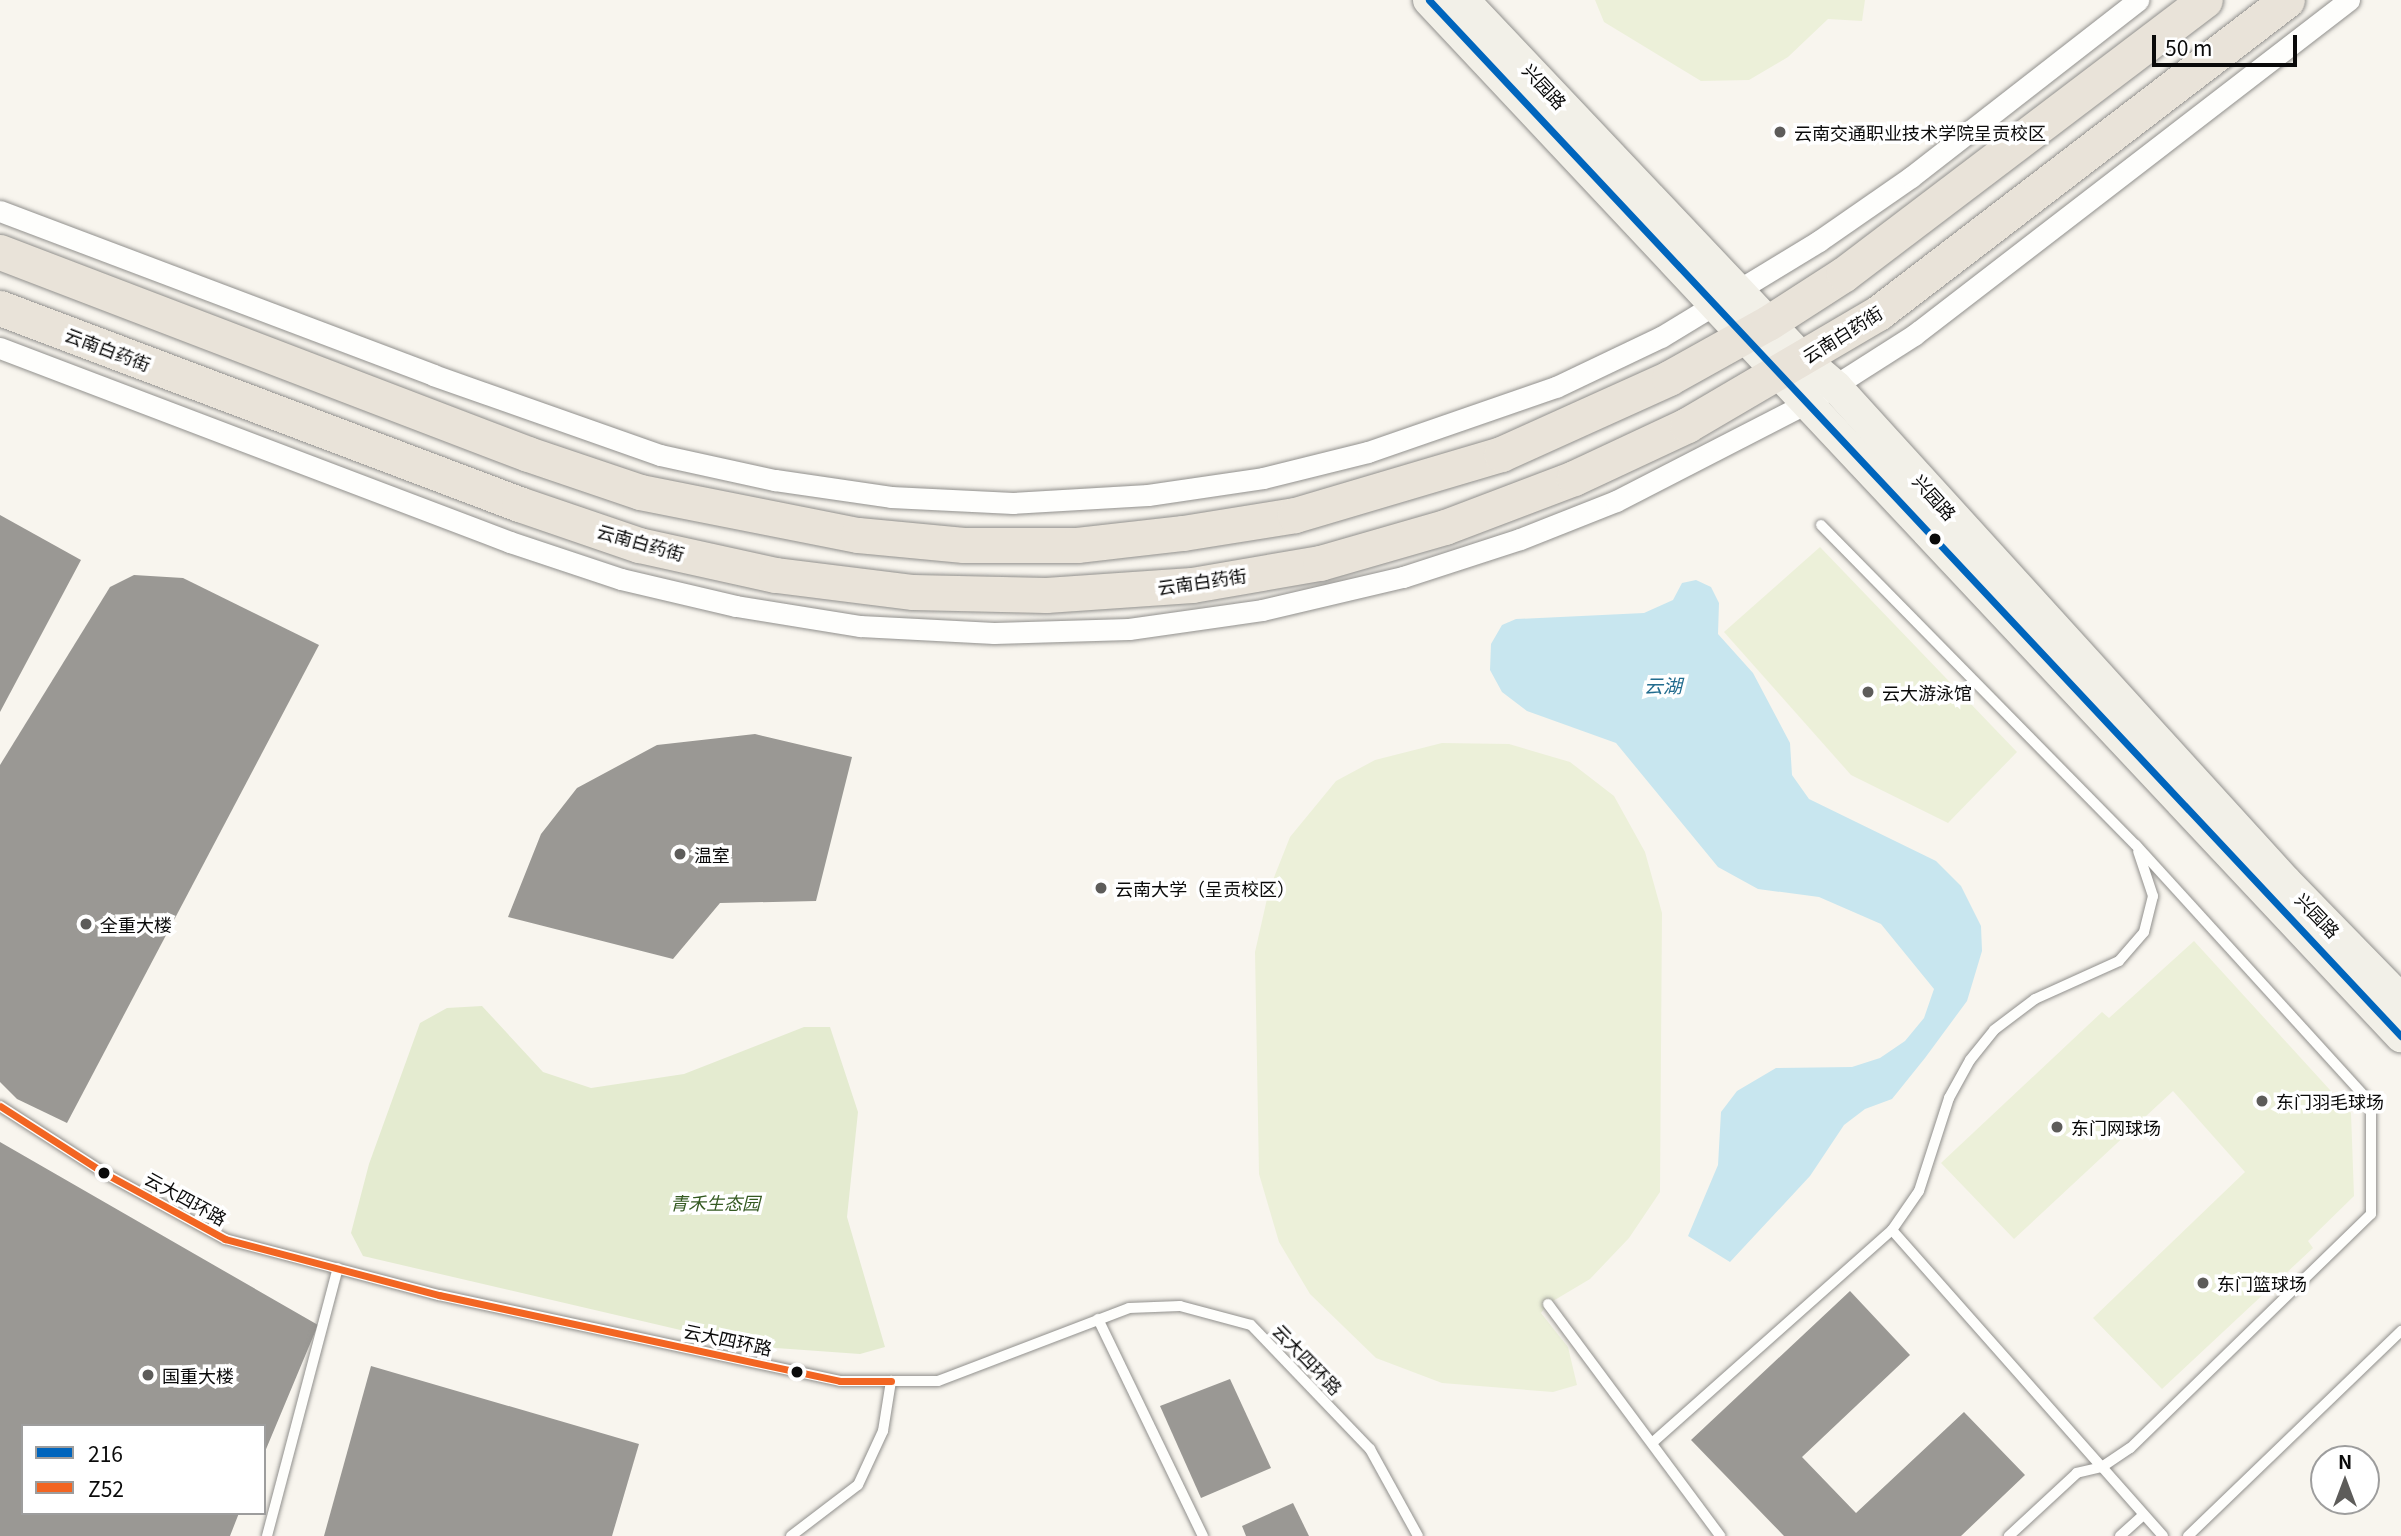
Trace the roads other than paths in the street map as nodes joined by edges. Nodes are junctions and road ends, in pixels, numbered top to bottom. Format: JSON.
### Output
{"nodes":[{"id":1,"x":1429,"y":0,"type":"edge"},
{"id":2,"x":1463,"y":0,"type":"edge"},
{"id":3,"x":2138,"y":0,"type":"edge"},
{"id":4,"x":2205,"y":0,"type":"edge"},
{"id":5,"x":2287,"y":0,"type":"edge"},
{"id":6,"x":2349,"y":0,"type":"edge"},
{"id":7,"x":0,"y":211,"type":"edge"},
{"id":8,"x":0,"y":252,"type":"edge"},
{"id":9,"x":1728,"y":297,"type":"junction"},
{"id":10,"x":0,"y":308,"type":"edge"},
{"id":11,"x":1758,"y":330,"type":"junction"},
{"id":12,"x":0,"y":348,"type":"edge"},
{"id":13,"x":1792,"y":365,"type":"junction"},
{"id":14,"x":1822,"y":394,"type":"junction"},
{"id":15,"x":1821,"y":525,"type":"dead end"},
{"id":16,"x":2136,"y":845,"type":"junction"},
{"id":17,"x":2401,"y":1000,"type":"edge"},
{"id":18,"x":2401,"y":1036,"type":"edge"},
{"id":19,"x":0,"y":1106,"type":"edge"},
{"id":20,"x":1892,"y":1230,"type":"junction"},
{"id":21,"x":338,"y":1268,"type":"junction"},
{"id":22,"x":1548,"y":1304,"type":"dead end"},
{"id":23,"x":1098,"y":1319,"type":"junction"},
{"id":24,"x":2401,"y":1331,"type":"edge"},
{"id":25,"x":891,"y":1381,"type":"junction"},
{"id":26,"x":1652,"y":1443,"type":"junction"},
{"id":27,"x":2102,"y":1467,"type":"junction"},
{"id":28,"x":2143,"y":1515,"type":"junction"},
{"id":29,"x":267,"y":1536,"type":"edge"},
{"id":30,"x":791,"y":1536,"type":"edge"},
{"id":31,"x":1203,"y":1536,"type":"edge"},
{"id":32,"x":1418,"y":1536,"type":"edge"},
{"id":33,"x":1720,"y":1536,"type":"edge"},
{"id":34,"x":2009,"y":1536,"type":"edge"},
{"id":35,"x":2120,"y":1536,"type":"edge"},
{"id":36,"x":2163,"y":1536,"type":"edge"},
{"id":37,"x":2188,"y":1536,"type":"edge"}],
"edges":[{"from":1,"to":9,"type":"main road","name":"兴园路"},
{"from":2,"to":9,"type":"main road","name":"兴园路"},
{"from":3,"to":9,"type":"street"},
{"from":4,"to":11,"type":"main road"},
{"from":5,"to":13,"type":"main road","name":"云南白药街"},
{"from":6,"to":14,"type":"street"},
{"from":7,"to":9,"type":"street"},
{"from":8,"to":11,"type":"main road"},
{"from":9,"to":11,"type":"main road","name":"兴园路"},
{"from":10,"to":13,"type":"main road","name":"云南白药街"},
{"from":11,"to":13,"type":"main road","name":"兴园路"},
{"from":12,"to":14,"type":"street"},
{"from":13,"to":14,"type":"main road","name":"兴园路"},
{"from":14,"to":17,"type":"main road","name":"兴园路"},
{"from":14,"to":18,"type":"main road","name":"兴园路"},
{"from":15,"to":16,"type":"lane"},
{"from":16,"to":20,"type":"lane"},
{"from":16,"to":27,"type":"lane"},
{"from":19,"to":21,"type":"lane","name":"云大四环路"},
{"from":20,"to":26,"type":"lane"},
{"from":20,"to":27,"type":"lane"},
{"from":21,"to":25,"type":"lane","name":"云大四环路"},
{"from":21,"to":29,"type":"lane"},
{"from":22,"to":26,"type":"lane"},
{"from":23,"to":25,"type":"lane","name":"云大四环路"},
{"from":23,"to":31,"type":"lane"},
{"from":23,"to":32,"type":"lane","name":"云大四环路"},
{"from":24,"to":37,"type":"lane"},
{"from":25,"to":30,"type":"lane"},
{"from":26,"to":33,"type":"lane"},
{"from":27,"to":28,"type":"lane"},
{"from":27,"to":34,"type":"lane"},
{"from":28,"to":35,"type":"lane"},
{"from":28,"to":36,"type":"lane"}]}
